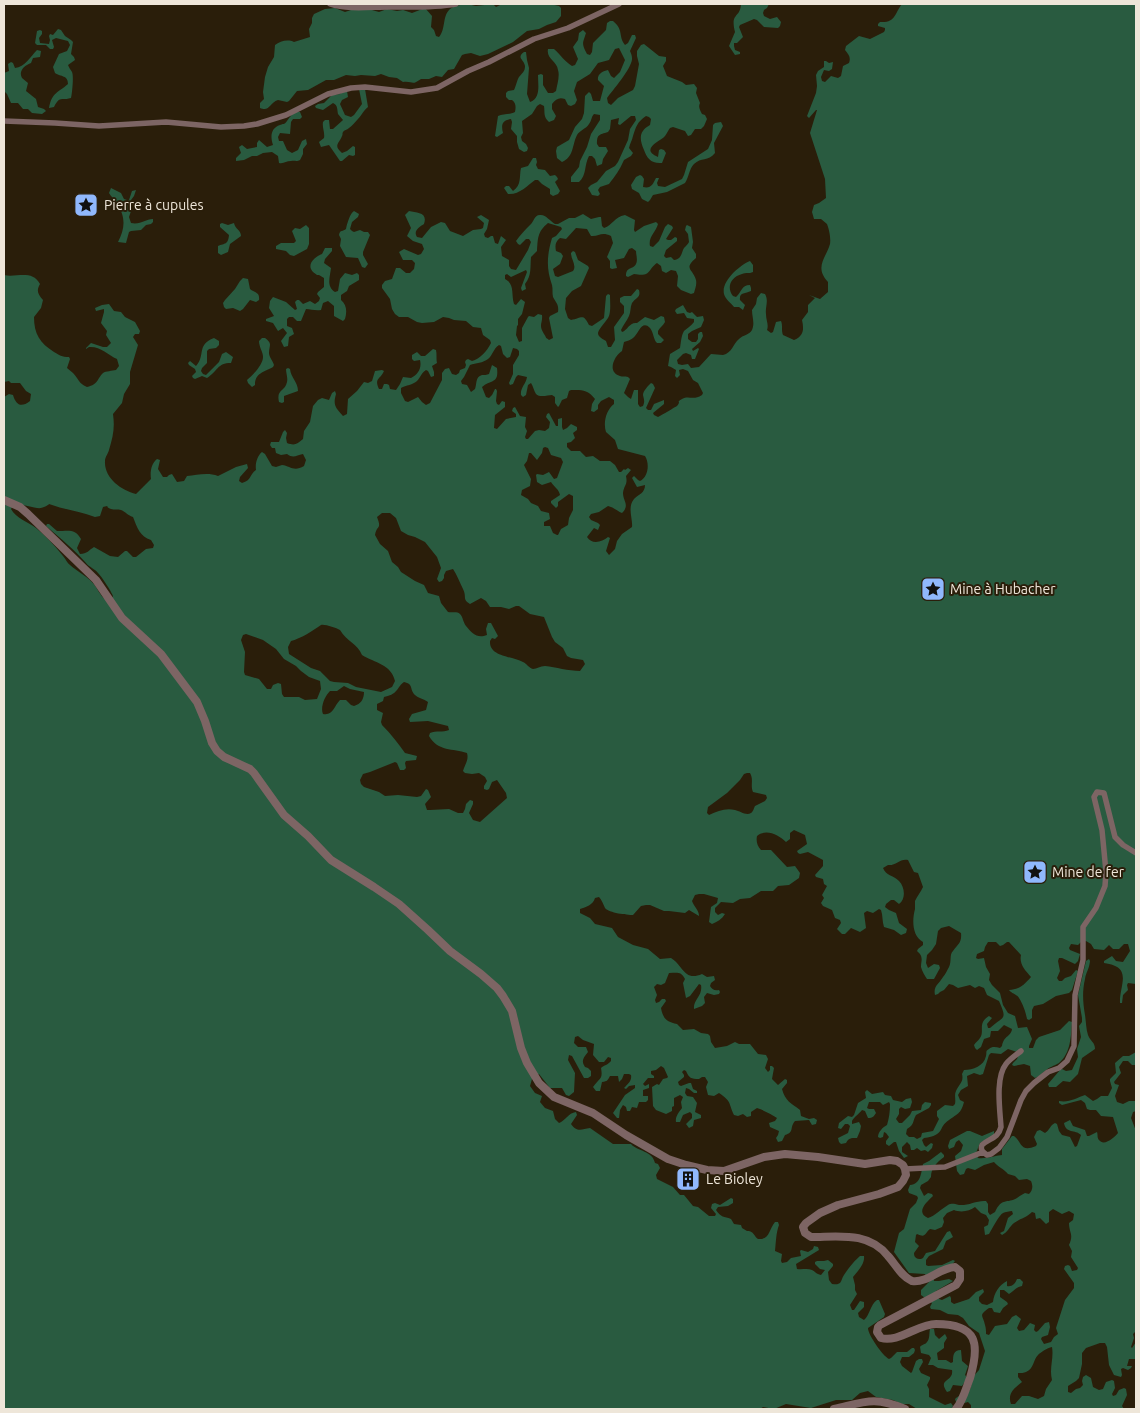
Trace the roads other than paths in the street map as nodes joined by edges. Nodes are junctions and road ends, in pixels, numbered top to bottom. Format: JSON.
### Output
{"nodes":[{"id":1,"x":330,"y":4,"type":"edge"},
{"id":2,"x":456,"y":4,"type":"edge"},
{"id":3,"x":619,"y":4,"type":"edge"},
{"id":4,"x":4,"y":121,"type":"edge"},
{"id":5,"x":4,"y":500,"type":"edge"},
{"id":6,"x":1136,"y":853,"type":"edge"},
{"id":7,"x":1021,"y":1051,"type":"dead end"},
{"id":8,"x":983,"y":1152,"type":"junction"},
{"id":9,"x":905,"y":1169,"type":"junction"},
{"id":10,"x":834,"y":1409,"type":"edge"},
{"id":11,"x":906,"y":1409,"type":"edge"},
{"id":12,"x":956,"y":1409,"type":"edge"}],
"edges":[{"from":1,"to":2,"type":"street"},
{"from":3,"to":4,"type":"street"},
{"from":5,"to":9,"type":"street"},
{"from":6,"to":8,"type":"street"},
{"from":7,"to":8,"type":"street"},
{"from":8,"to":9,"type":"street"},
{"from":9,"to":12,"type":"street"},
{"from":10,"to":11,"type":"street"}]}
